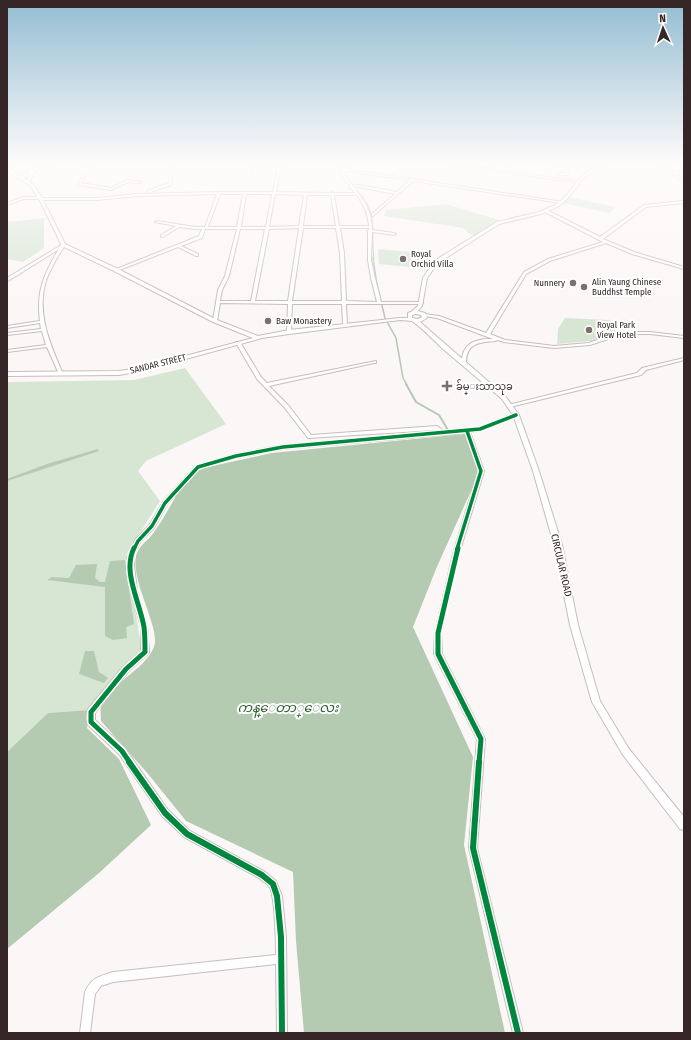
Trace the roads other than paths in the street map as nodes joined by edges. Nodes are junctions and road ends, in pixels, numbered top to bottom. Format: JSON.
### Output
{"nodes":[{"id":1,"x":46,"y":211,"type":"edge"},
{"id":2,"x":212,"y":211,"type":"edge"},
{"id":3,"x":242,"y":211,"type":"edge"},
{"id":4,"x":271,"y":211,"type":"edge"},
{"id":5,"x":304,"y":211,"type":"edge"},
{"id":6,"x":335,"y":211,"type":"edge"},
{"id":7,"x":367,"y":211,"type":"edge"},
{"id":8,"x":378,"y":211,"type":"edge"},
{"id":9,"x":546,"y":211,"type":"joint"},
{"id":10,"x":639,"y":211,"type":"edge"},
{"id":11,"x":373,"y":215,"type":"dead end"},
{"id":12,"x":157,"y":222,"type":"dead end"},
{"id":13,"x":178,"y":226,"type":"junction"},
{"id":14,"x":239,"y":227,"type":"junction"},
{"id":15,"x":268,"y":227,"type":"junction"},
{"id":16,"x":302,"y":227,"type":"junction"},
{"id":17,"x":338,"y":227,"type":"junction"},
{"id":18,"x":205,"y":228,"type":"junction"},
{"id":19,"x":370,"y":229,"type":"junction"},
{"id":20,"x":394,"y":234,"type":"dead end"},
{"id":21,"x":162,"y":236,"type":"dead end"},
{"id":22,"x":600,"y":238,"type":"junction"},
{"id":23,"x":606,"y":242,"type":"junction"},
{"id":24,"x":62,"y":246,"type":"junction"},
{"id":25,"x":179,"y":246,"type":"junction"},
{"id":26,"x":198,"y":255,"type":"dead end"},
{"id":27,"x":684,"y":268,"type":"edge"},
{"id":28,"x":116,"y":270,"type":"junction"},
{"id":29,"x":7,"y":280,"type":"edge"},
{"id":30,"x":218,"y":302,"type":"junction"},
{"id":31,"x":253,"y":302,"type":"junction"},
{"id":32,"x":290,"y":302,"type":"junction"},
{"id":33,"x":344,"y":302,"type":"junction"},
{"id":34,"x":379,"y":302,"type":"junction"},
{"id":35,"x":421,"y":304,"type":"junction"},
{"id":36,"x":411,"y":317,"type":"junction"},
{"id":37,"x":423,"y":319,"type":"junction"},
{"id":38,"x":215,"y":321,"type":"junction"},
{"id":39,"x":40,"y":322,"type":"junction"},
{"id":40,"x":345,"y":325,"type":"junction"},
{"id":41,"x":7,"y":327,"type":"edge"},
{"id":42,"x":43,"y":330,"type":"junction"},
{"id":43,"x":289,"y":332,"type":"junction"},
{"id":44,"x":7,"y":334,"type":"edge"},
{"id":45,"x":244,"y":334,"type":"junction"},
{"id":46,"x":486,"y":335,"type":"junction"},
{"id":47,"x":684,"y":337,"type":"edge"},
{"id":48,"x":258,"y":338,"type":"junction"},
{"id":49,"x":504,"y":340,"type":"junction"},
{"id":50,"x":238,"y":343,"type":"junction"},
{"id":51,"x":48,"y":346,"type":"junction"},
{"id":52,"x":7,"y":351,"type":"edge"},
{"id":53,"x":684,"y":359,"type":"edge"},
{"id":54,"x":374,"y":362,"type":"dead end"},
{"id":55,"x":464,"y":364,"type":"junction"},
{"id":56,"x":7,"y":374,"type":"edge"},
{"id":57,"x":61,"y":374,"type":"junction"},
{"id":58,"x":265,"y":385,"type":"junction"},
{"id":59,"x":510,"y":406,"type":"junction"},
{"id":60,"x":516,"y":415,"type":"junction"},
{"id":61,"x":467,"y":431,"type":"junction"},
{"id":62,"x":443,"y":433,"type":"junction"},
{"id":63,"x":684,"y":825,"type":"edge"},
{"id":64,"x":281,"y":959,"type":"junction"},
{"id":65,"x":85,"y":1033,"type":"edge"},
{"id":66,"x":282,"y":1033,"type":"edge"},
{"id":67,"x":518,"y":1033,"type":"edge"}],
"edges":[{"from":1,"to":24,"type":"street"},
{"from":2,"to":18,"type":"street"},
{"from":3,"to":14,"type":"street"},
{"from":4,"to":15,"type":"street"},
{"from":5,"to":16,"type":"street"},
{"from":6,"to":17,"type":"street"},
{"from":7,"to":19,"type":"street"},
{"from":8,"to":11,"type":"street"},
{"from":9,"to":22,"type":"street"},
{"from":9,"to":35,"type":"street"},
{"from":10,"to":22,"type":"street"},
{"from":12,"to":13,"type":"street"},
{"from":13,"to":18,"type":"street"},
{"from":13,"to":21,"type":"street"},
{"from":14,"to":15,"type":"street"},
{"from":14,"to":18,"type":"street"},
{"from":14,"to":30,"type":"street"},
{"from":15,"to":16,"type":"street"},
{"from":15,"to":31,"type":"street"},
{"from":16,"to":17,"type":"street"},
{"from":16,"to":32,"type":"street"},
{"from":17,"to":19,"type":"street"},
{"from":17,"to":33,"type":"street"},
{"from":18,"to":25,"type":"street"},
{"from":19,"to":20,"type":"street"},
{"from":19,"to":34,"type":"street"},
{"from":22,"to":23,"type":"street"},
{"from":23,"to":27,"type":"street"},
{"from":23,"to":46,"type":"street"},
{"from":24,"to":28,"type":"street"},
{"from":24,"to":29,"type":"street"},
{"from":24,"to":39,"type":"street"},
{"from":25,"to":26,"type":"street"},
{"from":25,"to":28,"type":"street"},
{"from":28,"to":38,"type":"street"},
{"from":30,"to":31,"type":"street"},
{"from":30,"to":38,"type":"street"},
{"from":31,"to":32,"type":"street"},
{"from":32,"to":33,"type":"street"},
{"from":32,"to":43,"type":"street"},
{"from":33,"to":34,"type":"street"},
{"from":33,"to":40,"type":"street"},
{"from":34,"to":35,"type":"street"},
{"from":35,"to":36,"type":"street"},
{"from":35,"to":37,"type":"street"},
{"from":36,"to":37,"type":"street","name":"CIRCULAR ROAD"},
{"from":36,"to":37,"type":"street","name":"SANDAR STREET"},
{"from":36,"to":40,"type":"street","name":"SANDAR STREET"},
{"from":37,"to":46,"type":"street"},
{"from":37,"to":55,"type":"street","name":"CIRCULAR ROAD"},
{"from":38,"to":45,"type":"street"},
{"from":39,"to":41,"type":"street"},
{"from":39,"to":42,"type":"street"},
{"from":40,"to":43,"type":"street","name":"SANDAR STREET"},
{"from":42,"to":44,"type":"street"},
{"from":42,"to":51,"type":"street"},
{"from":43,"to":48,"type":"street","name":"SANDAR STREET"},
{"from":45,"to":48,"type":"street"},
{"from":45,"to":50,"type":"street"},
{"from":46,"to":49,"type":"street"},
{"from":47,"to":49,"type":"street"},
{"from":48,"to":50,"type":"street","name":"SANDAR STREET"},
{"from":49,"to":55,"type":"street"},
{"from":50,"to":57,"type":"street","name":"SANDAR STREET"},
{"from":50,"to":58,"type":"street"},
{"from":51,"to":52,"type":"street"},
{"from":51,"to":57,"type":"street"},
{"from":53,"to":59,"type":"street"},
{"from":54,"to":58,"type":"street"},
{"from":55,"to":59,"type":"street","name":"CIRCULAR ROAD"},
{"from":56,"to":57,"type":"street","name":"SANDAR STREET"},
{"from":58,"to":62,"type":"street"},
{"from":59,"to":60,"type":"street","name":"CIRCULAR ROAD"},
{"from":60,"to":61,"type":"street"},
{"from":60,"to":63,"type":"street","name":"CIRCULAR ROAD"},
{"from":61,"to":62,"type":"street"},
{"from":61,"to":67,"type":"street"},
{"from":62,"to":64,"type":"street"},
{"from":64,"to":65,"type":"street"},
{"from":64,"to":66,"type":"street"}]}
